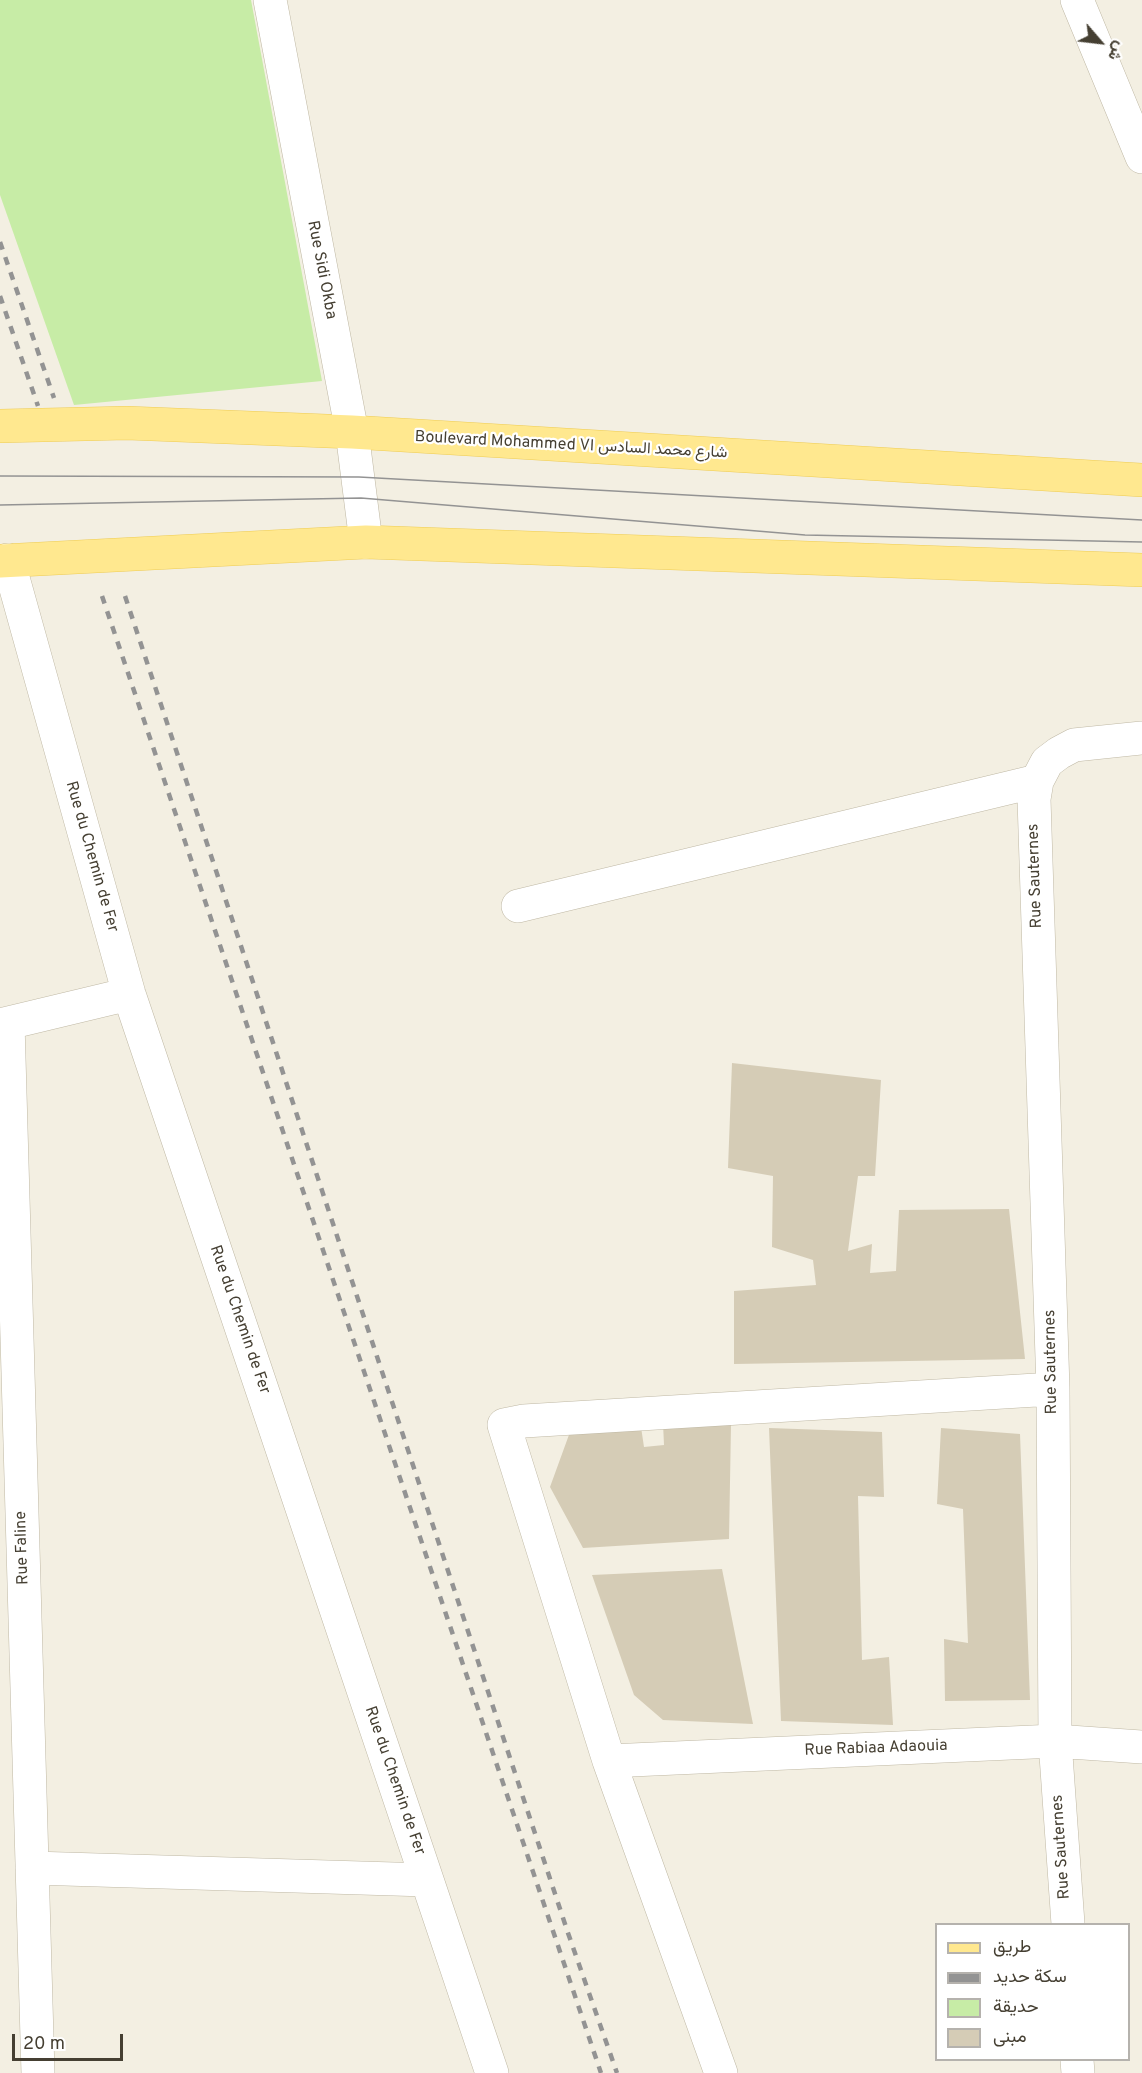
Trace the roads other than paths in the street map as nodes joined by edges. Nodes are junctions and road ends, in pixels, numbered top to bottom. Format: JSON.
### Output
{"nodes":[{"id":1,"x":270,"y":0,"type":"edge"},
{"id":2,"x":1077,"y":0,"type":"edge"},
{"id":3,"x":1142,"y":157,"type":"edge"},
{"id":4,"x":0,"y":426,"type":"edge"},
{"id":5,"x":352,"y":432,"type":"junction"},
{"id":6,"x":1142,"y":480,"type":"edge"},
{"id":7,"x":366,"y":542,"type":"junction"},
{"id":8,"x":4,"y":561,"type":"edge"},
{"id":9,"x":1142,"y":570,"type":"edge"},
{"id":10,"x":1142,"y":738,"type":"edge"},
{"id":11,"x":1035,"y":790,"type":"junction"},
{"id":12,"x":518,"y":906,"type":"dead end"},
{"id":13,"x":129,"y":994,"type":"junction"},
{"id":14,"x":4,"y":1024,"type":"edge"},
{"id":15,"x":1053,"y":1389,"type":"junction"},
{"id":16,"x":1055,"y":1741,"type":"junction"},
{"id":17,"x":1142,"y":1747,"type":"edge"},
{"id":18,"x":609,"y":1761,"type":"junction"},
{"id":19,"x":32,"y":1868,"type":"junction"},
{"id":20,"x":427,"y":1880,"type":"junction"},
{"id":21,"x":1068,"y":1923,"type":"edge"},
{"id":22,"x":38,"y":2073,"type":"edge"},
{"id":23,"x":492,"y":2073,"type":"edge"},
{"id":24,"x":721,"y":2073,"type":"edge"}],
"edges":[{"from":1,"to":5,"type":"street","name":"Rue Sidi Okba"},
{"from":2,"to":3,"type":"street"},
{"from":4,"to":5,"type":"main road","name":"Boulevard Mohammed VI شارع محمد السادس"},
{"from":5,"to":6,"type":"main road","name":"Boulevard Mohammed VI شارع محمد السادس"},
{"from":5,"to":7,"type":"street","name":"Rue Sidi Okba"},
{"from":7,"to":8,"type":"main road"},
{"from":7,"to":9,"type":"main road"},
{"from":8,"to":13,"type":"street","name":"Rue du Chemin de Fer"},
{"from":10,"to":11,"type":"street"},
{"from":11,"to":12,"type":"street"},
{"from":11,"to":15,"type":"street","name":"Rue Sauternes"},
{"from":13,"to":14,"type":"street"},
{"from":13,"to":20,"type":"street","name":"Rue du Chemin de Fer"},
{"from":14,"to":19,"type":"street","name":"Rue Faline"},
{"from":15,"to":16,"type":"street","name":"Rue Sauternes"},
{"from":15,"to":18,"type":"street"},
{"from":16,"to":17,"type":"street","name":"Rue Rabiaa Adaouia"},
{"from":16,"to":18,"type":"street","name":"Rue Rabiaa Adaouia"},
{"from":16,"to":21,"type":"street","name":"Rue Sauternes"},
{"from":18,"to":24,"type":"street"},
{"from":19,"to":20,"type":"street"},
{"from":19,"to":22,"type":"street","name":"Rue Faline"},
{"from":20,"to":23,"type":"street","name":"Rue du Chemin de Fer"}]}
